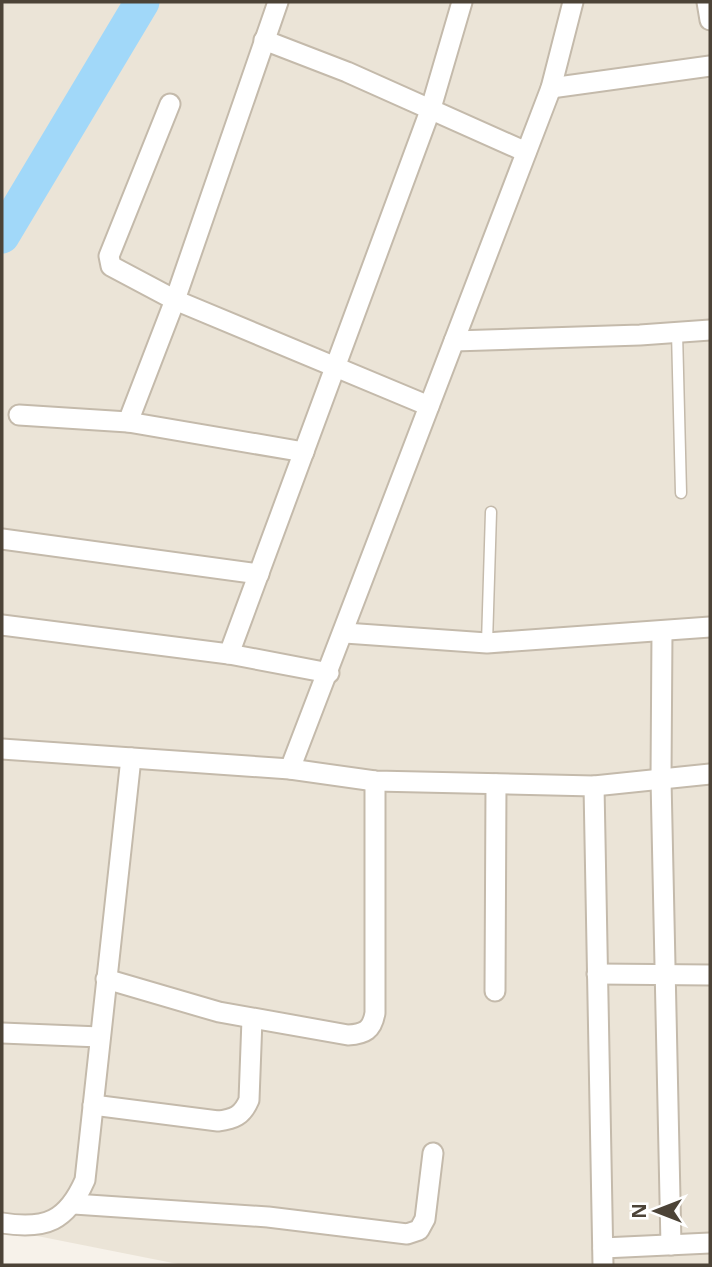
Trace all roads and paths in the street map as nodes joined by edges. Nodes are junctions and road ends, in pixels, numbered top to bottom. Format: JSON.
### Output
{"nodes":[{"id":1,"x":278,"y":2,"type":"edge"},
{"id":2,"x":462,"y":2,"type":"edge"},
{"id":3,"x":573,"y":2,"type":"edge"},
{"id":4,"x":706,"y":2,"type":"edge"},
{"id":5,"x":710,"y":20,"type":"edge"},
{"id":6,"x":264,"y":40,"type":"junction"},
{"id":7,"x":710,"y":66,"type":"edge"},
{"id":8,"x":551,"y":88,"type":"junction"},
{"id":9,"x":170,"y":104,"type":"dead end"},
{"id":10,"x":431,"y":108,"type":"junction"},
{"id":11,"x":526,"y":152,"type":"junction"},
{"id":12,"x":175,"y":300,"type":"junction"},
{"id":13,"x":710,"y":330,"type":"edge"},
{"id":14,"x":677,"y":332,"type":"junction"},
{"id":15,"x":454,"y":341,"type":"junction"},
{"id":16,"x":334,"y":369,"type":"junction"},
{"id":17,"x":429,"y":406,"type":"junction"},
{"id":18,"x":19,"y":415,"type":"dead end"},
{"id":19,"x":128,"y":422,"type":"junction"},
{"id":20,"x":304,"y":452,"type":"junction"},
{"id":21,"x":681,"y":493,"type":"dead end"},
{"id":22,"x":491,"y":512,"type":"dead end"},
{"id":23,"x":2,"y":539,"type":"edge"},
{"id":24,"x":259,"y":574,"type":"junction"},
{"id":25,"x":2,"y":625,"type":"edge"},
{"id":26,"x":710,"y":626,"type":"edge"},
{"id":27,"x":663,"y":631,"type":"junction"},
{"id":28,"x":345,"y":633,"type":"junction"},
{"id":29,"x":487,"y":643,"type":"junction"},
{"id":30,"x":229,"y":654,"type":"junction"},
{"id":31,"x":328,"y":673,"type":"junction"},
{"id":32,"x":2,"y":749,"type":"edge"},
{"id":33,"x":131,"y":758,"type":"junction"},
{"id":34,"x":290,"y":769,"type":"junction"},
{"id":35,"x":710,"y":774,"type":"edge"},
{"id":36,"x":661,"y":779,"type":"junction"},
{"id":37,"x":375,"y":781,"type":"junction"},
{"id":38,"x":496,"y":784,"type":"junction"},
{"id":39,"x":594,"y":786,"type":"junction"},
{"id":40,"x":597,"y":974,"type":"junction"},
{"id":41,"x":710,"y":975,"type":"edge"},
{"id":42,"x":666,"y":976,"type":"junction"},
{"id":43,"x":106,"y":979,"type":"junction"},
{"id":44,"x":495,"y":991,"type":"dead end"},
{"id":45,"x":252,"y":1018,"type":"junction"},
{"id":46,"x":2,"y":1033,"type":"edge"},
{"id":47,"x":100,"y":1037,"type":"junction"},
{"id":48,"x":93,"y":1105,"type":"junction"},
{"id":49,"x":433,"y":1153,"type":"dead end"},
{"id":50,"x":74,"y":1205,"type":"junction"},
{"id":51,"x":2,"y":1223,"type":"edge"},
{"id":52,"x":710,"y":1243,"type":"edge"},
{"id":53,"x":671,"y":1245,"type":"junction"},
{"id":54,"x":603,"y":1257,"type":"edge"}],
"edges":[{"from":1,"to":6,"type":"street"},
{"from":2,"to":10,"type":"street"},
{"from":3,"to":8,"type":"street"},
{"from":4,"to":5,"type":"street"},
{"from":6,"to":10,"type":"street"},
{"from":6,"to":12,"type":"street"},
{"from":7,"to":8,"type":"street"},
{"from":8,"to":11,"type":"street"},
{"from":9,"to":12,"type":"street"},
{"from":10,"to":11,"type":"street"},
{"from":10,"to":16,"type":"street"},
{"from":11,"to":15,"type":"street"},
{"from":12,"to":16,"type":"street"},
{"from":12,"to":19,"type":"street"},
{"from":13,"to":14,"type":"street"},
{"from":14,"to":15,"type":"street"},
{"from":14,"to":21,"type":"lane"},
{"from":15,"to":17,"type":"street"},
{"from":16,"to":17,"type":"street"},
{"from":16,"to":20,"type":"street"},
{"from":17,"to":28,"type":"street"},
{"from":18,"to":19,"type":"street"},
{"from":19,"to":20,"type":"street"},
{"from":20,"to":24,"type":"street"},
{"from":22,"to":29,"type":"lane"},
{"from":23,"to":24,"type":"street"},
{"from":24,"to":30,"type":"street"},
{"from":25,"to":30,"type":"street"},
{"from":26,"to":27,"type":"street"},
{"from":27,"to":29,"type":"street"},
{"from":27,"to":36,"type":"street"},
{"from":28,"to":29,"type":"street"},
{"from":28,"to":31,"type":"street"},
{"from":30,"to":31,"type":"street"},
{"from":31,"to":34,"type":"street"},
{"from":32,"to":33,"type":"street"},
{"from":33,"to":34,"type":"street"},
{"from":33,"to":43,"type":"street"},
{"from":34,"to":37,"type":"street"},
{"from":35,"to":36,"type":"street"},
{"from":36,"to":39,"type":"street"},
{"from":36,"to":42,"type":"street"},
{"from":37,"to":38,"type":"street"},
{"from":37,"to":45,"type":"street"},
{"from":38,"to":39,"type":"street"},
{"from":38,"to":44,"type":"street"},
{"from":39,"to":40,"type":"street"},
{"from":40,"to":42,"type":"street"},
{"from":40,"to":54,"type":"street"},
{"from":41,"to":42,"type":"street"},
{"from":42,"to":53,"type":"street"},
{"from":43,"to":45,"type":"street"},
{"from":43,"to":47,"type":"street"},
{"from":45,"to":48,"type":"street"},
{"from":46,"to":47,"type":"street"},
{"from":47,"to":48,"type":"street"},
{"from":48,"to":50,"type":"street"},
{"from":49,"to":50,"type":"street"},
{"from":50,"to":51,"type":"street"},
{"from":52,"to":53,"type":"street"},
{"from":53,"to":54,"type":"street"}]}
